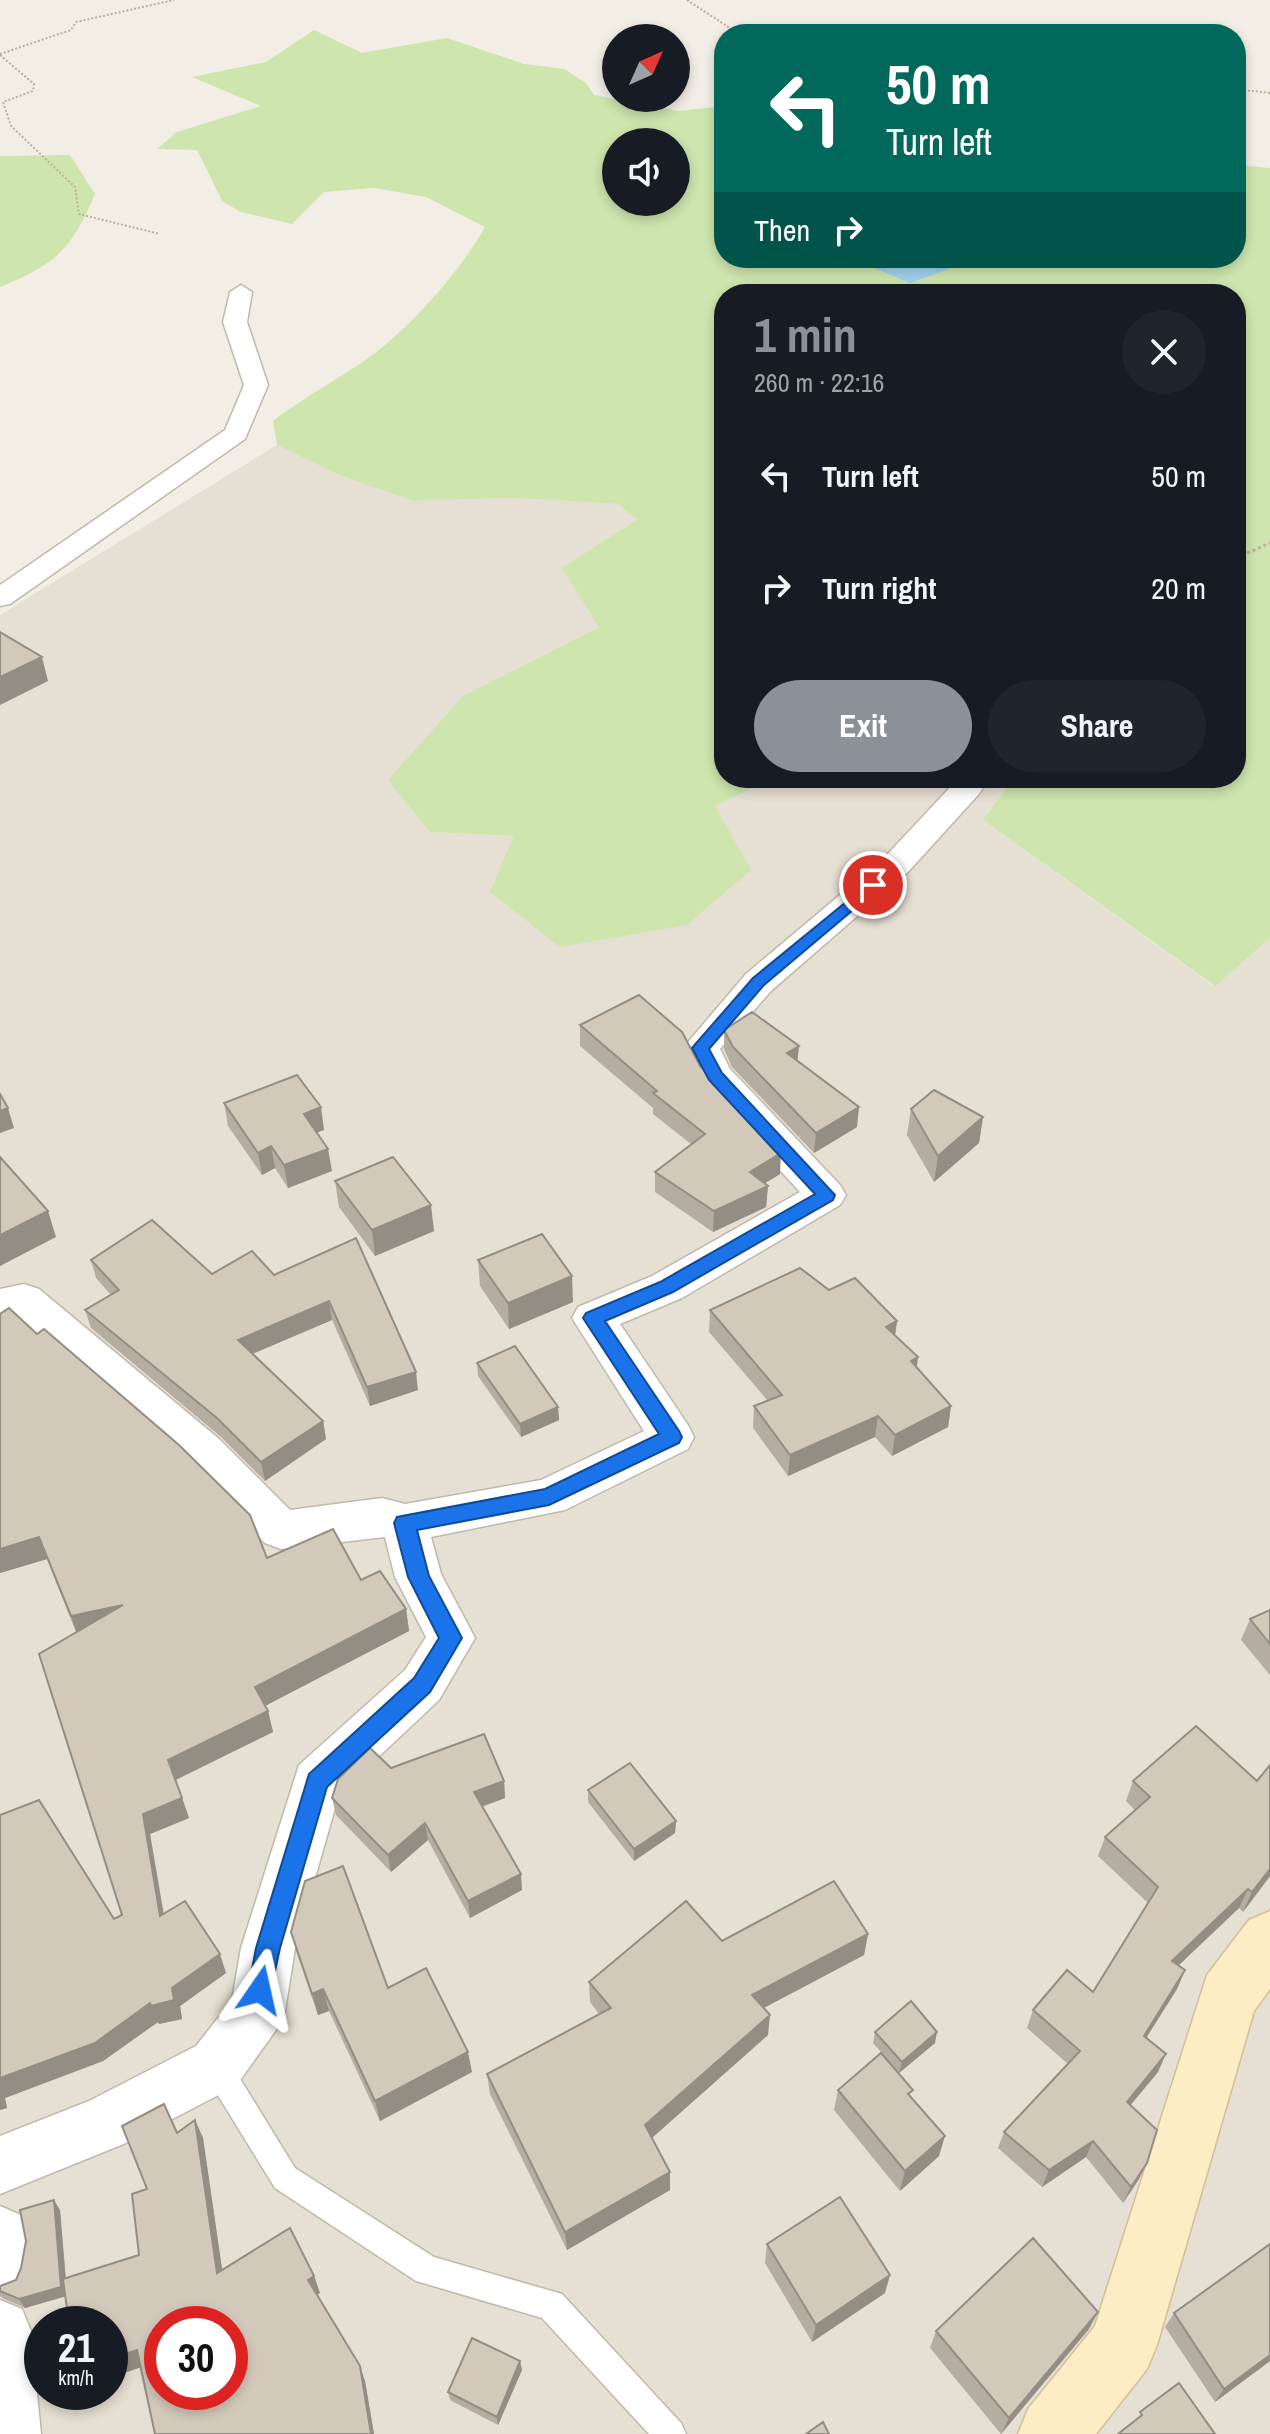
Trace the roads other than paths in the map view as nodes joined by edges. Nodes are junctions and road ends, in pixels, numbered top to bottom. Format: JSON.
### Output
{"nodes":[{"id":1,"x":241,"y":292,"type":"dead end"},
{"id":2,"x":0,"y":598,"type":"edge"},
{"id":3,"x":967,"y":788,"type":"dead end"},
{"id":4,"x":0,"y":1305,"type":"edge"},
{"id":5,"x":405,"y":1523,"type":"junction"},
{"id":6,"x":1270,"y":1940,"type":"edge"},
{"id":7,"x":216,"y":2066,"type":"junction"},
{"id":8,"x":0,"y":2165,"type":"edge"},
{"id":9,"x":0,"y":2236,"type":"edge"},
{"id":10,"x":0,"y":2265,"type":"edge"},
{"id":11,"x":0,"y":2331,"type":"edge"},
{"id":12,"x":9,"y":2434,"type":"edge"},
{"id":13,"x":670,"y":2434,"type":"edge"},
{"id":14,"x":1053,"y":2434,"type":"edge"}],
"edges":[{"from":1,"to":2,"type":"street"},
{"from":3,"to":5,"type":"street"},
{"from":4,"to":5,"type":"street"},
{"from":5,"to":7,"type":"street"},
{"from":6,"to":14,"type":"street"},
{"from":7,"to":8,"type":"street"},
{"from":7,"to":13,"type":"lane"},
{"from":9,"to":10,"type":"street"},
{"from":11,"to":12,"type":"street"}]}
